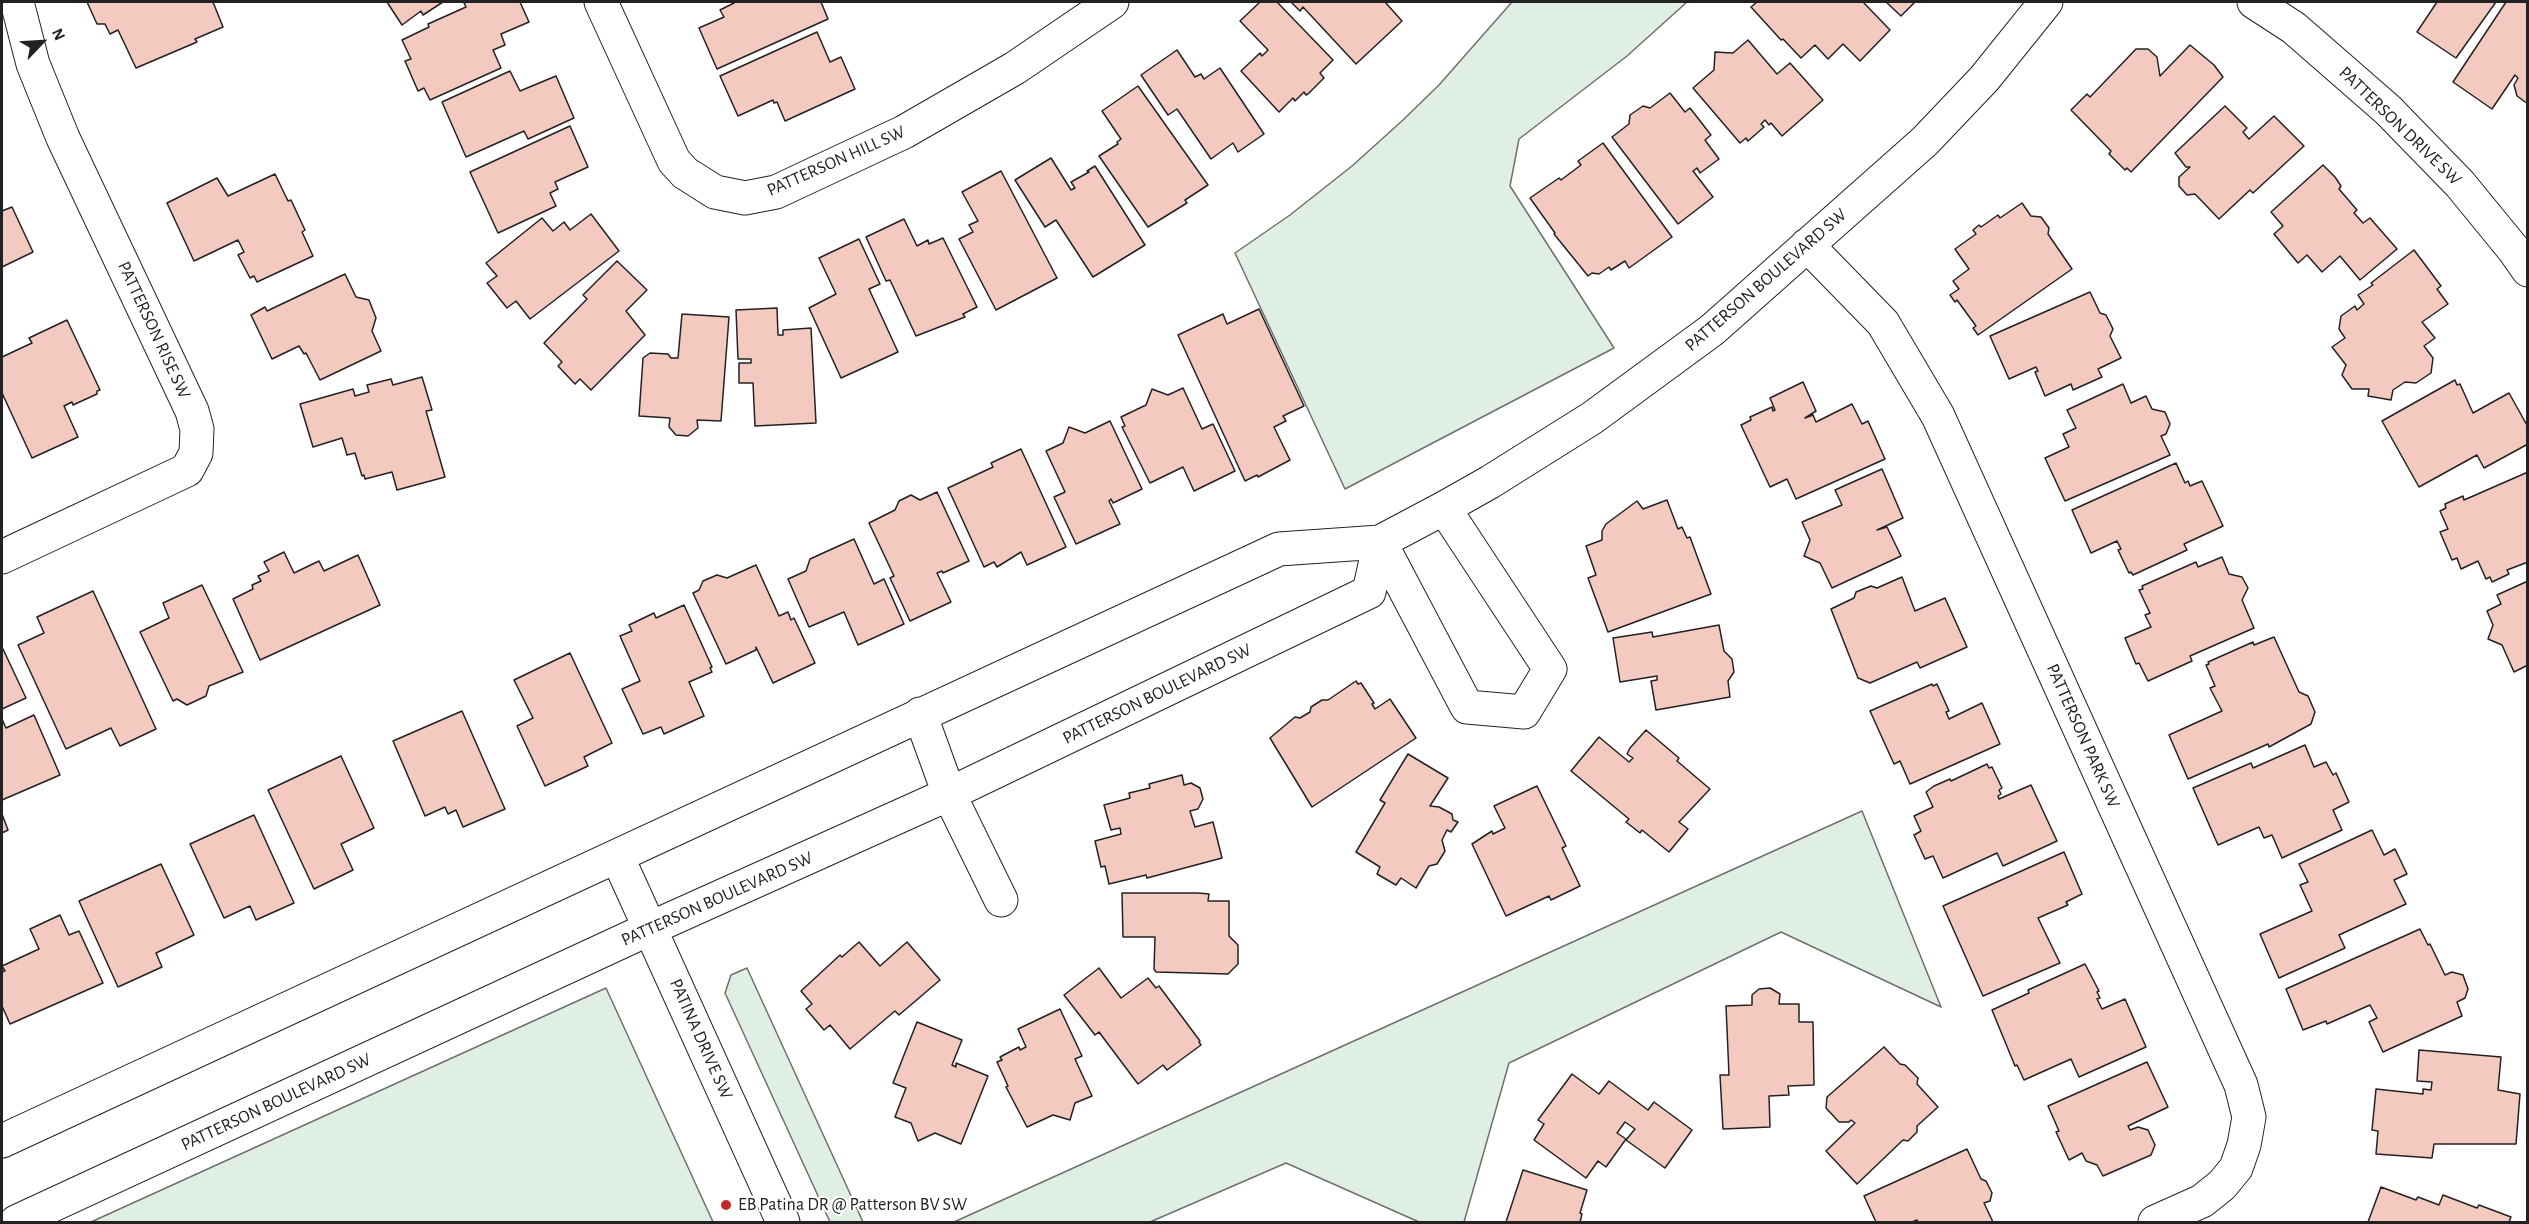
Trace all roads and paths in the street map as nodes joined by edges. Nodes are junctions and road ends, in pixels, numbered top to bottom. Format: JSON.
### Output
{"nodes":[{"id":1,"x":17,"y":2,"type":"edge"},
{"id":2,"x":601,"y":2,"type":"edge"},
{"id":3,"x":1112,"y":2,"type":"edge"},
{"id":4,"x":2046,"y":2,"type":"edge"},
{"id":5,"x":2254,"y":2,"type":"edge"},
{"id":6,"x":1808,"y":245,"type":"junction"},
{"id":7,"x":2523,"y":251,"type":"edge"},
{"id":8,"x":1444,"y":508,"type":"junction"},
{"id":9,"x":1380,"y":542,"type":"junction"},
{"id":10,"x":2,"y":557,"type":"edge"},
{"id":11,"x":920,"y":714,"type":"junction"},
{"id":12,"x":949,"y":794,"type":"junction"},
{"id":13,"x":617,"y":856,"type":"junction"},
{"id":14,"x":1001,"y":900,"type":"dead end"},
{"id":15,"x":651,"y":928,"type":"junction"},
{"id":16,"x":2,"y":1141,"type":"edge"},
{"id":17,"x":16,"y":1222,"type":"edge"},
{"id":18,"x":783,"y":1222,"type":"edge"},
{"id":19,"x":2155,"y":1222,"type":"edge"}],
"edges":[{"from":1,"to":10,"type":"street","name":"PATTERSON RISE SW"},
{"from":2,"to":3,"type":"street","name":"PATTERSON HILL SW"},
{"from":4,"to":6,"type":"street","name":"PATTERSON BOULEVARD SW"},
{"from":5,"to":7,"type":"street","name":"PATTERSON DRIVE SW"},
{"from":6,"to":8,"type":"street","name":"PATTERSON BOULEVARD SW"},
{"from":6,"to":19,"type":"street","name":"PATTERSON PARK SW"},
{"from":8,"to":9,"type":"street","name":"PATTERSON BOULEVARD SW"},
{"from":8,"to":9,"type":"street"},
{"from":9,"to":11,"type":"street","name":"PATTERSON BOULEVARD SW"},
{"from":9,"to":12,"type":"street","name":"PATTERSON BOULEVARD SW"},
{"from":11,"to":12,"type":"street"},
{"from":11,"to":13,"type":"street","name":"PATTERSON BOULEVARD SW"},
{"from":12,"to":14,"type":"street"},
{"from":12,"to":15,"type":"street","name":"PATTERSON BOULEVARD SW"},
{"from":13,"to":15,"type":"street","name":"PATINA DRIVE SW"},
{"from":13,"to":16,"type":"street","name":"PATTERSON BOULEVARD SW"},
{"from":15,"to":17,"type":"street","name":"PATTERSON BOULEVARD SW"},
{"from":15,"to":18,"type":"street","name":"PATINA DRIVE SW"}]}
